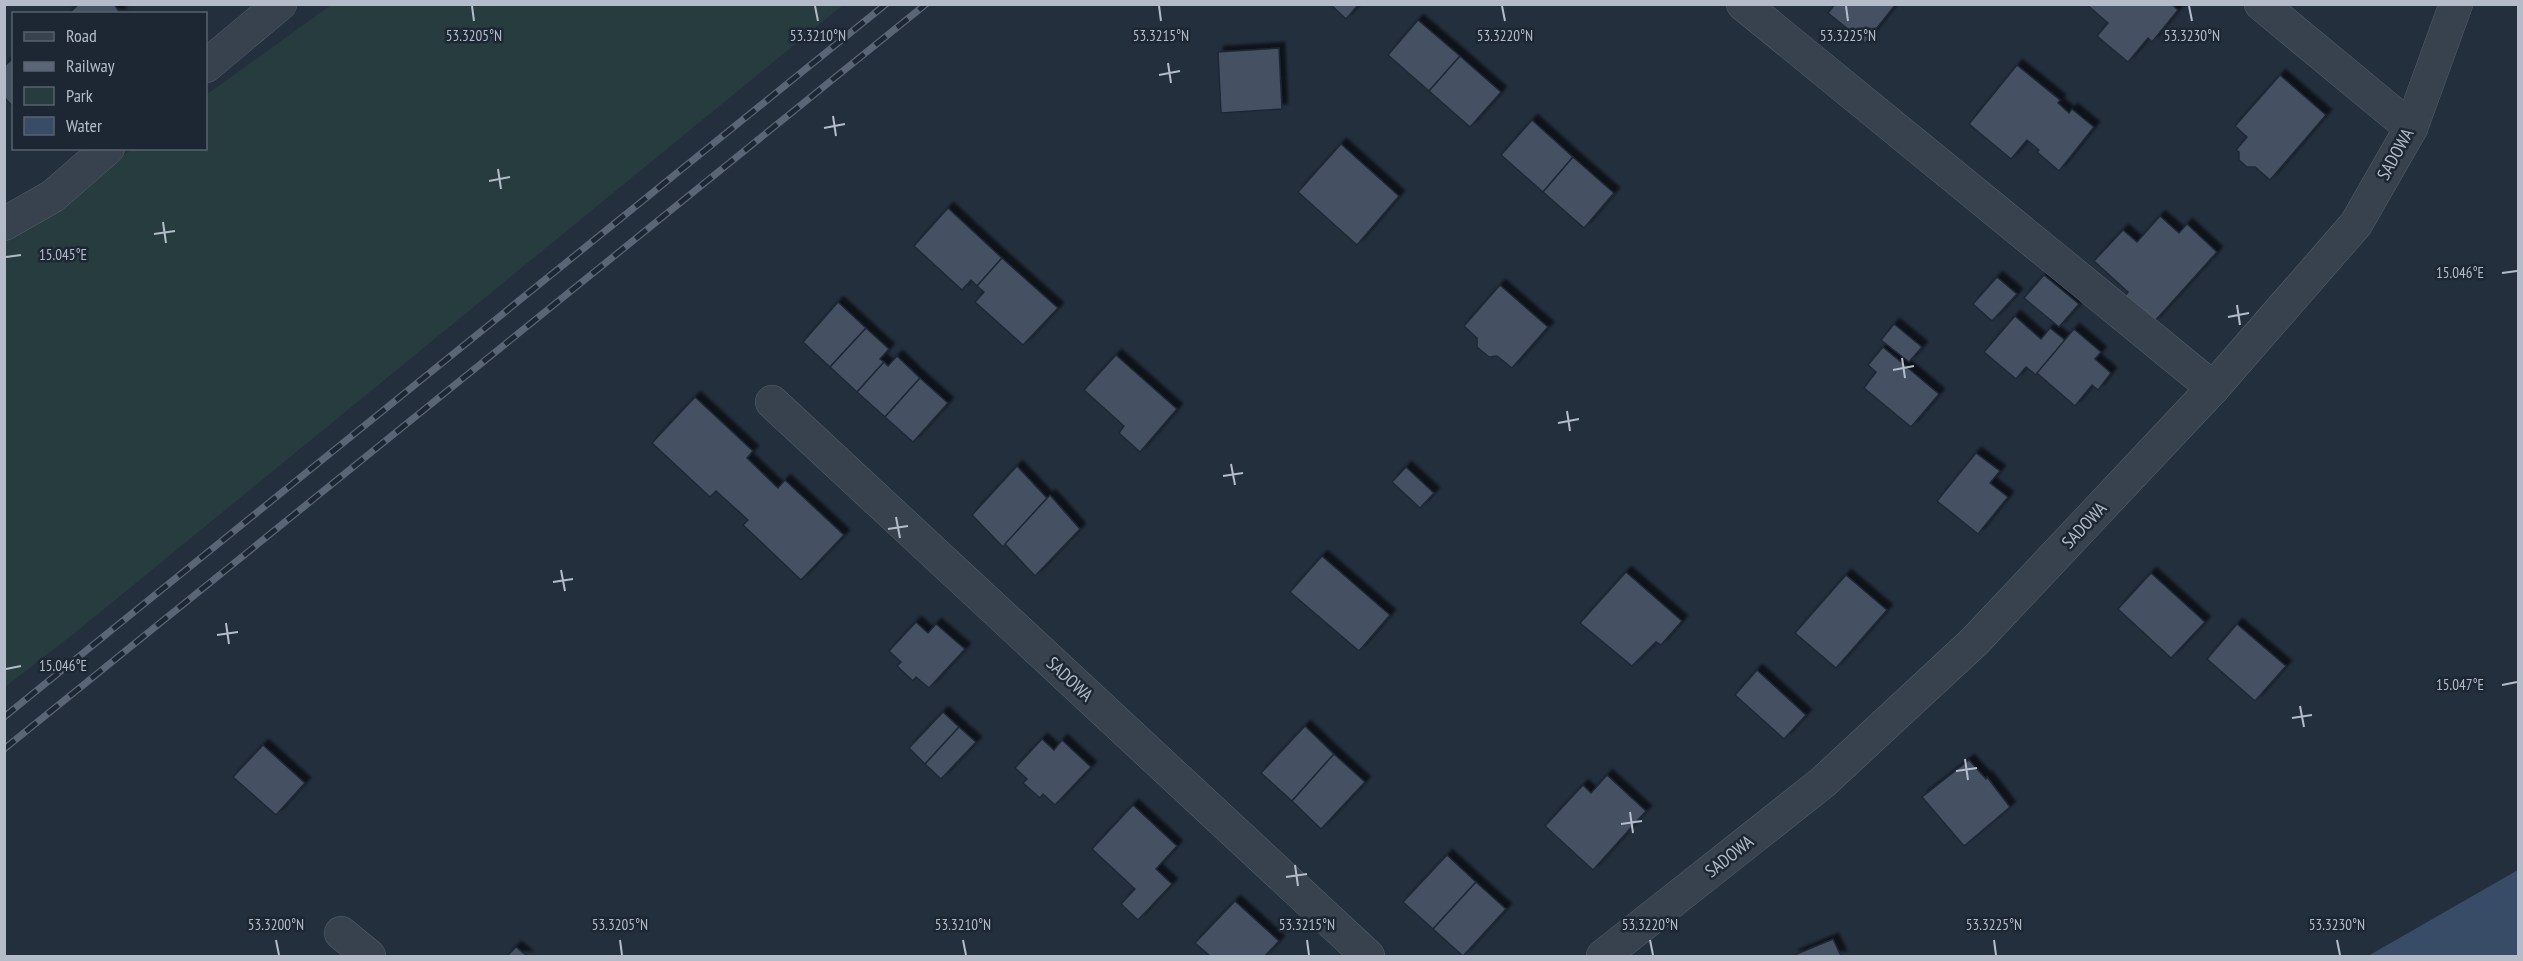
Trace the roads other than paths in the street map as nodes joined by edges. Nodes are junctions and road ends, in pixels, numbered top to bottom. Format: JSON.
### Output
{"nodes":[{"id":1,"x":280,"y":4,"type":"edge"},
{"id":2,"x":1743,"y":4,"type":"edge"},
{"id":3,"x":2261,"y":4,"type":"edge"},
{"id":4,"x":2456,"y":4,"type":"edge"},
{"id":5,"x":207,"y":65,"type":"edge"},
{"id":6,"x":2411,"y":128,"type":"junction"},
{"id":7,"x":106,"y":150,"type":"edge"},
{"id":8,"x":4,"y":224,"type":"edge"},
{"id":9,"x":2213,"y":388,"type":"junction"},
{"id":10,"x":772,"y":402,"type":"dead end"},
{"id":11,"x":341,"y":933,"type":"dead end"},
{"id":12,"x":369,"y":957,"type":"edge"},
{"id":13,"x":1368,"y":957,"type":"edge"},
{"id":14,"x":1603,"y":957,"type":"edge"}],
"edges":[{"from":1,"to":5,"type":"street"},
{"from":2,"to":9,"type":"street"},
{"from":3,"to":6,"type":"street"},
{"from":4,"to":6,"type":"street","name":"SADOWA"},
{"from":6,"to":9,"type":"street","name":"SADOWA"},
{"from":7,"to":8,"type":"street"},
{"from":9,"to":14,"type":"street","name":"SADOWA"},
{"from":10,"to":13,"type":"street","name":"SADOWA"},
{"from":11,"to":12,"type":"street"}]}
